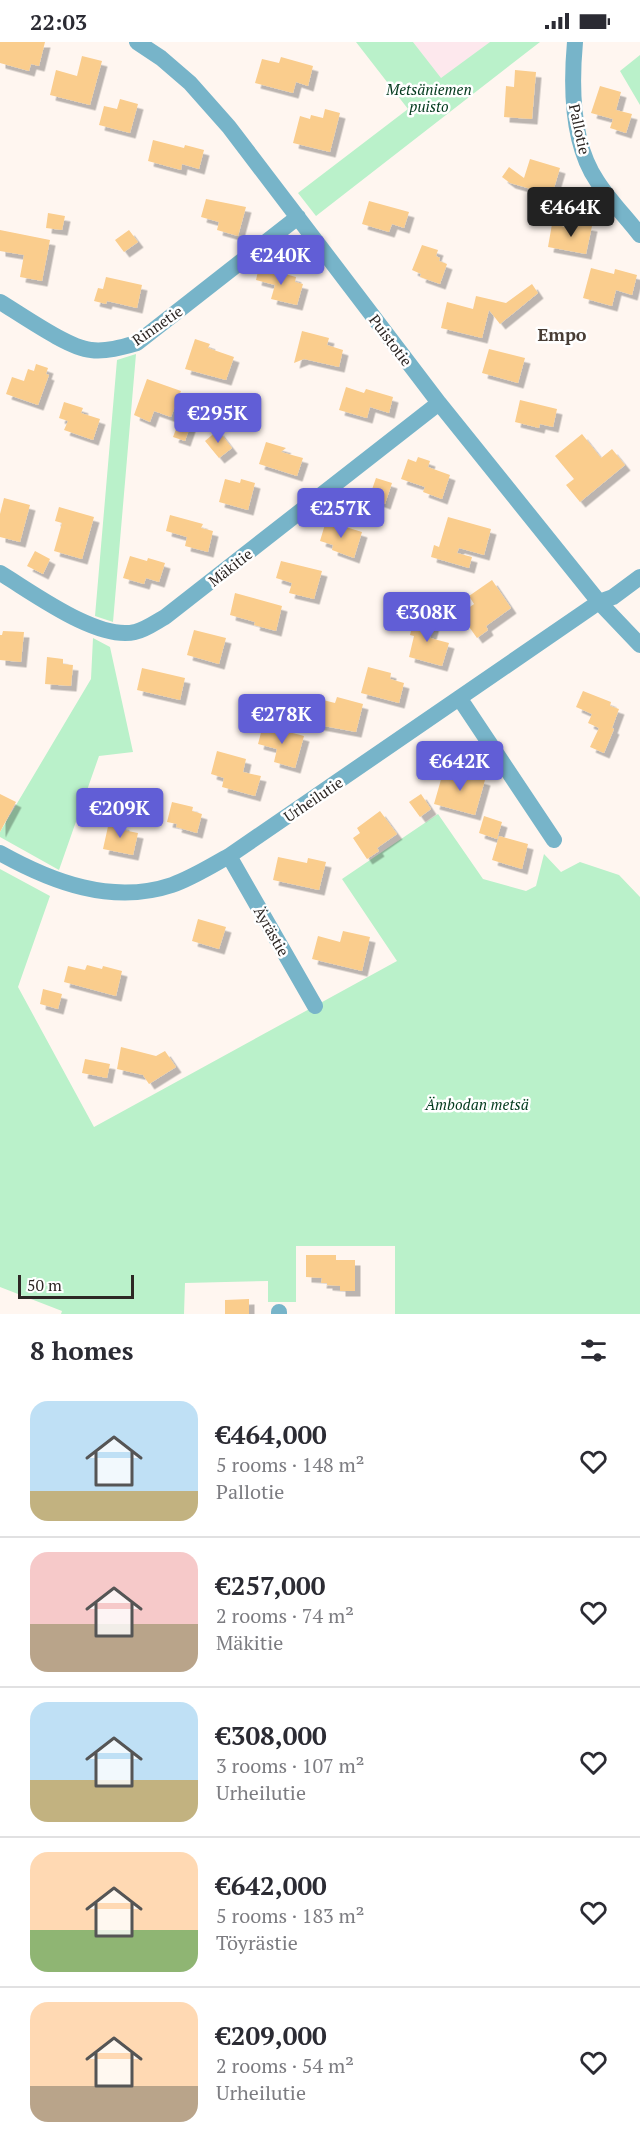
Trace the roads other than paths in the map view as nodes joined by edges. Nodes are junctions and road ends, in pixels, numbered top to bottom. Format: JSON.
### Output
{"nodes":[{"id":1,"x":137,"y":42,"type":"edge"},
{"id":2,"x":574,"y":42,"type":"edge"},
{"id":3,"x":298,"y":218,"type":"junction"},
{"id":4,"x":640,"y":235,"type":"edge"},
{"id":5,"x":0,"y":302,"type":"edge"},
{"id":6,"x":439,"y":404,"type":"junction"},
{"id":7,"x":0,"y":573,"type":"edge"},
{"id":8,"x":640,"y":577,"type":"edge"},
{"id":9,"x":599,"y":602,"type":"junction"},
{"id":10,"x":640,"y":645,"type":"edge"},
{"id":11,"x":460,"y":699,"type":"junction"},
{"id":12,"x":554,"y":840,"type":"dead end"},
{"id":13,"x":0,"y":853,"type":"edge"},
{"id":14,"x":230,"y":856,"type":"junction"},
{"id":15,"x":315,"y":1006,"type":"dead end"}],
"edges":[{"from":1,"to":3,"type":"street","name":"Puistotie"},
{"from":2,"to":4,"type":"street","name":"Pallotie"},
{"from":3,"to":5,"type":"street","name":"Rinnetie"},
{"from":3,"to":6,"type":"street","name":"Puistotie"},
{"from":6,"to":7,"type":"street","name":"Mäkitie"},
{"from":6,"to":9,"type":"street","name":"Puistotie"},
{"from":8,"to":9,"type":"street","name":"Urheilutie"},
{"from":9,"to":10,"type":"street","name":"Puistotie"},
{"from":9,"to":11,"type":"street","name":"Urheilutie"},
{"from":11,"to":12,"type":"street"},
{"from":11,"to":14,"type":"street","name":"Urheilutie"},
{"from":13,"to":14,"type":"street","name":"Urheilutie"},
{"from":14,"to":15,"type":"street","name":"Äyrästie"}]}
